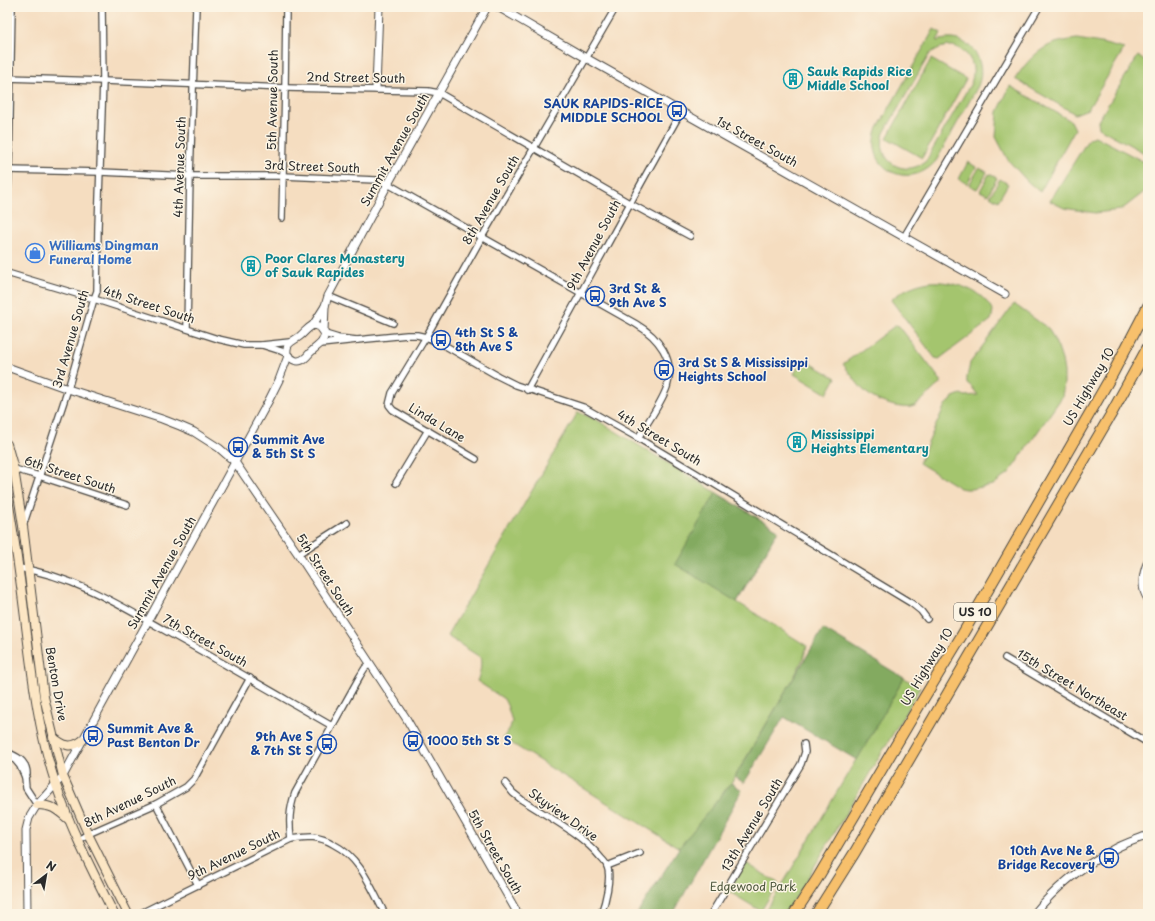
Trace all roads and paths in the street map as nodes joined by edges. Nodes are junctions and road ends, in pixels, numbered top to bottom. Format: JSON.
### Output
{"nodes":[{"id":1,"x":12,"y":7,"type":"edge"},
{"id":2,"x":102,"y":7,"type":"edge"},
{"id":3,"x":196,"y":7,"type":"edge"},
{"id":4,"x":286,"y":7,"type":"edge"},
{"id":5,"x":379,"y":7,"type":"edge"},
{"id":6,"x":487,"y":7,"type":"edge"},
{"id":7,"x":498,"y":7,"type":"edge"},
{"id":8,"x":616,"y":7,"type":"edge"},
{"id":9,"x":1039,"y":7,"type":"edge"},
{"id":10,"x":586,"y":58,"type":"junction"},
{"id":11,"x":9,"y":78,"type":"edge"},
{"id":12,"x":103,"y":81,"type":"junction"},
{"id":13,"x":193,"y":85,"type":"junction"},
{"id":14,"x":285,"y":88,"type":"junction"},
{"id":15,"x":376,"y":89,"type":"junction"},
{"id":16,"x":439,"y":94,"type":"junction"},
{"id":17,"x":681,"y":112,"type":"junction"},
{"id":18,"x":534,"y":148,"type":"junction"},
{"id":19,"x":8,"y":170,"type":"edge"},
{"id":20,"x":100,"y":172,"type":"junction"},
{"id":21,"x":190,"y":176,"type":"junction"},
{"id":22,"x":283,"y":176,"type":"junction"},
{"id":23,"x":388,"y":184,"type":"junction"},
{"id":24,"x":629,"y":203,"type":"junction"},
{"id":25,"x":7,"y":208,"type":"edge"},
{"id":26,"x":282,"y":218,"type":"dead end"},
{"id":27,"x":690,"y":236,"type":"dead end"},
{"id":28,"x":482,"y":237,"type":"junction"},
{"id":29,"x":904,"y":237,"type":"junction"},
{"id":30,"x":7,"y":273,"type":"edge"},
{"id":31,"x":581,"y":293,"type":"junction"},
{"id":32,"x":1005,"y":294,"type":"dead end"},
{"id":33,"x":328,"y":296,"type":"junction"},
{"id":34,"x":94,"y":299,"type":"junction"},
{"id":35,"x":325,"y":306,"type":"junction"},
{"id":36,"x":1148,"y":306,"type":"edge"},
{"id":37,"x":393,"y":323,"type":"dead end"},
{"id":38,"x":313,"y":325,"type":"junction"},
{"id":39,"x":187,"y":328,"type":"junction"},
{"id":40,"x":325,"y":333,"type":"junction"},
{"id":41,"x":426,"y":337,"type":"junction"},
{"id":42,"x":357,"y":340,"type":"junction"},
{"id":43,"x":290,"y":342,"type":"junction"},
{"id":44,"x":321,"y":344,"type":"junction"},
{"id":45,"x":262,"y":345,"type":"junction"},
{"id":46,"x":1148,"y":347,"type":"edge"},
{"id":47,"x":287,"y":355,"type":"junction"},
{"id":48,"x":299,"y":362,"type":"junction"},
{"id":49,"x":10,"y":368,"type":"dead end"},
{"id":50,"x":279,"y":380,"type":"junction"},
{"id":51,"x":68,"y":389,"type":"junction"},
{"id":52,"x":527,"y":390,"type":"junction"},
{"id":53,"x":389,"y":405,"type":"joint"},
{"id":54,"x":428,"y":430,"type":"junction"},
{"id":55,"x":638,"y":438,"type":"junction"},
{"id":56,"x":7,"y":444,"type":"edge"},
{"id":57,"x":476,"y":459,"type":"dead end"},
{"id":58,"x":235,"y":462,"type":"junction"},
{"id":59,"x":11,"y":470,"type":"edge"},
{"id":60,"x":39,"y":476,"type":"junction"},
{"id":61,"x":396,"y":483,"type":"dead end"},
{"id":62,"x":7,"y":493,"type":"edge"},
{"id":63,"x":127,"y":505,"type":"dead end"},
{"id":64,"x":347,"y":523,"type":"dead end"},
{"id":65,"x":23,"y":526,"type":"junction"},
{"id":66,"x":298,"y":554,"type":"junction"},
{"id":67,"x":1148,"y":561,"type":"edge"},
{"id":68,"x":19,"y":568,"type":"junction"},
{"id":69,"x":28,"y":569,"type":"junction"},
{"id":70,"x":1148,"y":599,"type":"edge"},
{"id":71,"x":927,"y":619,"type":"dead end"},
{"id":72,"x":148,"y":622,"type":"junction"},
{"id":73,"x":1005,"y":658,"type":"dead end"},
{"id":74,"x":370,"y":664,"type":"junction"},
{"id":75,"x":250,"y":678,"type":"junction"},
{"id":76,"x":332,"y":726,"type":"junction"},
{"id":77,"x":53,"y":737,"type":"junction"},
{"id":78,"x":83,"y":740,"type":"junction"},
{"id":79,"x":1148,"y":743,"type":"edge"},
{"id":80,"x":804,"y":744,"type":"dead end"},
{"id":81,"x":7,"y":753,"type":"edge"},
{"id":82,"x":7,"y":756,"type":"edge"},
{"id":83,"x":63,"y":776,"type":"junction"},
{"id":84,"x":24,"y":777,"type":"junction"},
{"id":85,"x":505,"y":783,"type":"dead end"},
{"id":86,"x":56,"y":785,"type":"junction"},
{"id":87,"x":156,"y":804,"type":"junction"},
{"id":88,"x":37,"y":805,"type":"junction"},
{"id":89,"x":71,"y":822,"type":"junction"},
{"id":90,"x":88,"y":834,"type":"junction"},
{"id":91,"x":1148,"y":835,"type":"edge"},
{"id":92,"x":291,"y":839,"type":"junction"},
{"id":93,"x":78,"y":840,"type":"junction"},
{"id":94,"x":640,"y":853,"type":"dead end"},
{"id":95,"x":607,"y":866,"type":"junction"},
{"id":96,"x":198,"y":885,"type":"junction"},
{"id":97,"x":27,"y":914,"type":"edge"},
{"id":98,"x":114,"y":914,"type":"edge"},
{"id":99,"x":128,"y":914,"type":"edge"},
{"id":100,"x":139,"y":914,"type":"edge"},
{"id":101,"x":385,"y":914,"type":"edge"},
{"id":102,"x":518,"y":914,"type":"edge"},
{"id":103,"x":601,"y":914,"type":"edge"},
{"id":104,"x":711,"y":914,"type":"edge"},
{"id":105,"x":794,"y":914,"type":"edge"},
{"id":106,"x":816,"y":914,"type":"edge"},
{"id":107,"x":1034,"y":914,"type":"edge"}],
"edges":[{"from":1,"to":11,"type":"street"},
{"from":2,"to":12,"type":"street","name":"3rd Avenue South"},
{"from":3,"to":13,"type":"street","name":"4th Avenue South"},
{"from":4,"to":14,"type":"street","name":"5th Avenue South"},
{"from":5,"to":15,"type":"street"},
{"from":6,"to":16,"type":"street","name":"Summit Avenue South"},
{"from":7,"to":10,"type":"street","name":"1st Street South"},
{"from":8,"to":10,"type":"street","name":"8th Avenue South"},
{"from":9,"to":29,"type":"street"},
{"from":10,"to":17,"type":"street","name":"1st Street South"},
{"from":10,"to":18,"type":"street","name":"8th Avenue South"},
{"from":11,"to":12,"type":"street","name":"2nd Street South"},
{"from":11,"to":19,"type":"street"},
{"from":12,"to":13,"type":"street","name":"2nd Street South"},
{"from":12,"to":20,"type":"street","name":"3rd Avenue South"},
{"from":13,"to":14,"type":"street","name":"2nd Street South"},
{"from":13,"to":21,"type":"street","name":"4th Avenue South"},
{"from":14,"to":15,"type":"street","name":"2nd Street South"},
{"from":14,"to":22,"type":"street","name":"5th Avenue South"},
{"from":15,"to":16,"type":"street","name":"2nd Street South"},
{"from":16,"to":18,"type":"street","name":"2nd Street South"},
{"from":16,"to":23,"type":"street","name":"Summit Avenue South"},
{"from":17,"to":24,"type":"street","name":"9th Avenue South"},
{"from":17,"to":29,"type":"street","name":"1st Street South"},
{"from":18,"to":24,"type":"street","name":"2nd Street South"},
{"from":18,"to":28,"type":"street","name":"8th Avenue South"},
{"from":19,"to":20,"type":"street","name":"3rd Street South"},
{"from":19,"to":25,"type":"street"},
{"from":20,"to":21,"type":"street","name":"3rd Street South"},
{"from":20,"to":34,"type":"street","name":"3rd Avenue South"},
{"from":21,"to":22,"type":"street","name":"3rd Street South"},
{"from":21,"to":39,"type":"street","name":"4th Avenue South"},
{"from":22,"to":23,"type":"street","name":"3rd Street South"},
{"from":22,"to":26,"type":"street","name":"5th Avenue South"},
{"from":23,"to":28,"type":"street","name":"3rd Street South"},
{"from":23,"to":33,"type":"street","name":"Summit Avenue South"},
{"from":24,"to":27,"type":"street","name":"2nd Street South"},
{"from":24,"to":31,"type":"street","name":"9th Avenue South"},
{"from":28,"to":31,"type":"street","name":"3rd Street South"},
{"from":28,"to":41,"type":"street","name":"8th Avenue South"},
{"from":29,"to":32,"type":"street","name":"1st Street South"},
{"from":30,"to":34,"type":"street","name":"4th Street South"},
{"from":31,"to":52,"type":"street","name":"9th Avenue South"},
{"from":31,"to":55,"type":"street","name":"3rd Street South"},
{"from":33,"to":35,"type":"street","name":"Summit Avenue South"},
{"from":33,"to":37,"type":"street"},
{"from":34,"to":39,"type":"street","name":"4th Street South"},
{"from":34,"to":51,"type":"street","name":"3rd Avenue South"},
{"from":35,"to":38,"type":"street","name":"Summit Avenue South"},
{"from":35,"to":40,"type":"street","name":"Summit Avenue South"},
{"from":36,"to":105,"type":"highway","name":"US Highway 10","number":"US 10"},
{"from":38,"to":40,"type":"street"},
{"from":38,"to":43,"type":"street","name":"Summit Avenue South"},
{"from":39,"to":45,"type":"street","name":"4th Street South"},
{"from":40,"to":42,"type":"street","name":"4th Street South"},
{"from":40,"to":44,"type":"street","name":"Summit Avenue South"},
{"from":41,"to":42,"type":"street","name":"4th Street South"},
{"from":41,"to":52,"type":"street","name":"4th Street South"},
{"from":41,"to":53,"type":"street","name":"8th Avenue South"},
{"from":42,"to":44,"type":"street","name":"4th Street South"},
{"from":43,"to":45,"type":"street","name":"4th Street South"},
{"from":43,"to":47,"type":"street","name":"Summit Avenue South"},
{"from":44,"to":48,"type":"street","name":"Summit Avenue South"},
{"from":45,"to":47,"type":"street","name":"4th Street South"},
{"from":46,"to":106,"type":"highway","number":"US 10"},
{"from":47,"to":48,"type":"street"},
{"from":47,"to":50,"type":"street","name":"Summit Avenue South"},
{"from":48,"to":50,"type":"street","name":"Summit Avenue South"},
{"from":49,"to":51,"type":"street","name":"5th Street South"},
{"from":50,"to":58,"type":"street","name":"Summit Avenue South"},
{"from":51,"to":58,"type":"street","name":"5th Street South"},
{"from":51,"to":60,"type":"street","name":"3rd Avenue South"},
{"from":52,"to":55,"type":"street","name":"4th Street South"},
{"from":53,"to":54,"type":"street","name":"Linda Lane"},
{"from":54,"to":57,"type":"street","name":"Linda Lane"},
{"from":54,"to":61,"type":"street"},
{"from":55,"to":71,"type":"street","name":"4th Street South"},
{"from":56,"to":59,"type":"main road","name":"Benton Drive"},
{"from":58,"to":66,"type":"street","name":"5th Street South"},
{"from":58,"to":72,"type":"street","name":"Summit Avenue South"},
{"from":59,"to":60,"type":"street","name":"6th Street South"},
{"from":59,"to":65,"type":"main road","name":"Benton Drive"},
{"from":60,"to":63,"type":"street","name":"6th Street South"},
{"from":60,"to":65,"type":"street","name":"3rd Avenue South"},
{"from":62,"to":68,"type":"main road","name":"Benton Drive"},
{"from":64,"to":66,"type":"street"},
{"from":65,"to":69,"type":"main road","name":"Benton Drive"},
{"from":66,"to":74,"type":"street","name":"5th Street South"},
{"from":67,"to":70,"type":"street"},
{"from":68,"to":69,"type":"street","name":"7th Street South"},
{"from":68,"to":86,"type":"main road","name":"Benton Drive"},
{"from":69,"to":72,"type":"street","name":"7th Street South"},
{"from":69,"to":77,"type":"main road","name":"Benton Drive"},
{"from":72,"to":75,"type":"street","name":"7th Street South"},
{"from":72,"to":78,"type":"street","name":"Summit Avenue South"},
{"from":73,"to":79,"type":"street","name":"15th Street Northeast"},
{"from":74,"to":76,"type":"street","name":"9th Avenue South"},
{"from":74,"to":102,"type":"street","name":"5th Street South"},
{"from":75,"to":76,"type":"street","name":"7th Street South"},
{"from":75,"to":87,"type":"street","name":"8th Avenue South"},
{"from":76,"to":92,"type":"street","name":"9th Avenue South"},
{"from":77,"to":78,"type":"main road"},
{"from":77,"to":83,"type":"main road","name":"Benton Drive"},
{"from":78,"to":83,"type":"street","name":"Summit Avenue South"},
{"from":80,"to":104,"type":"street","name":"13th Avenue South"},
{"from":81,"to":84,"type":"street"},
{"from":82,"to":84,"type":"street"},
{"from":83,"to":86,"type":"street","name":"Summit Avenue South"},
{"from":83,"to":90,"type":"main road","name":"Benton Drive"},
{"from":84,"to":88,"type":"street"},
{"from":85,"to":95,"type":"street","name":"Skyview Drive"},
{"from":86,"to":88,"type":"street","name":"Summit Avenue South"},
{"from":86,"to":89,"type":"main road","name":"Benton Drive"},
{"from":87,"to":90,"type":"street","name":"8th Avenue South"},
{"from":87,"to":96,"type":"street"},
{"from":88,"to":89,"type":"main road"},
{"from":88,"to":97,"type":"street","name":"Summit Avenue South"},
{"from":89,"to":93,"type":"main road","name":"Benton Drive"},
{"from":90,"to":93,"type":"street","name":"8th Avenue South"},
{"from":90,"to":99,"type":"main road","name":"Benton Drive"},
{"from":91,"to":107,"type":"street"},
{"from":92,"to":96,"type":"street","name":"9th Avenue South"},
{"from":92,"to":101,"type":"street"},
{"from":93,"to":98,"type":"main road","name":"Benton Drive"},
{"from":94,"to":95,"type":"street"},
{"from":95,"to":103,"type":"street"},
{"from":96,"to":100,"type":"street","name":"9th Avenue South"}]}
